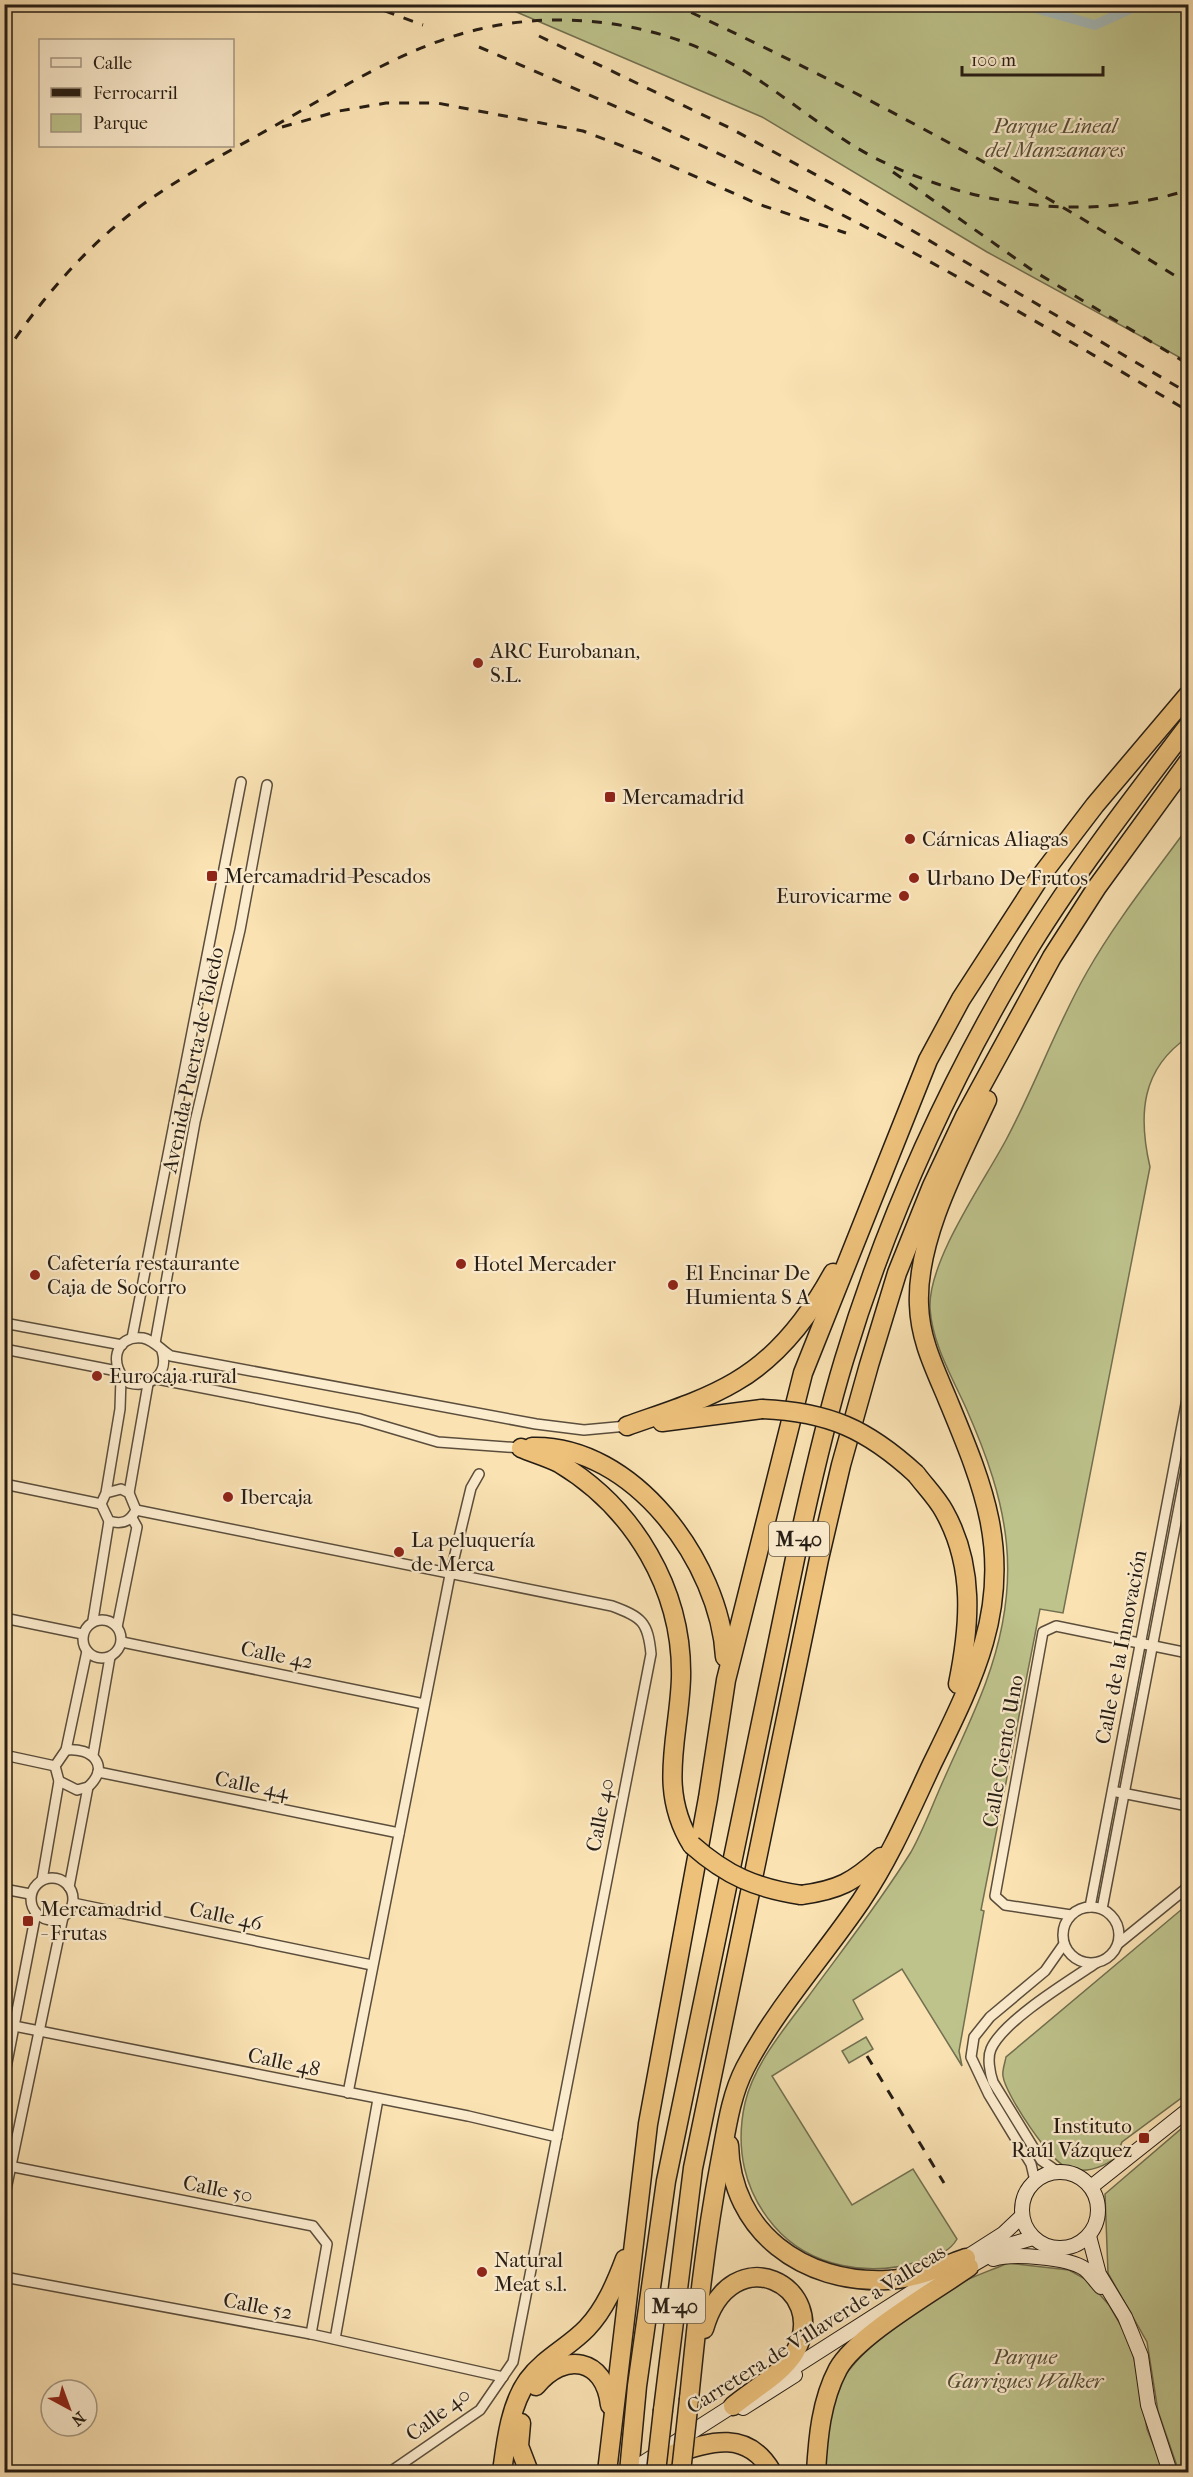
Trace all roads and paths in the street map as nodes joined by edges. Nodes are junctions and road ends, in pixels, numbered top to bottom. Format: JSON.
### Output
{"nodes":[{"id":1,"x":1188,"y":695,"type":"edge"},
{"id":2,"x":1188,"y":726,"type":"edge"},
{"id":3,"x":1188,"y":762,"type":"edge"},
{"id":4,"x":1188,"y":773,"type":"edge"},
{"id":5,"x":241,"y":782,"type":"dead end"},
{"id":6,"x":267,"y":785,"type":"dead end"},
{"id":7,"x":1136,"y":833,"type":"junction"},
{"id":8,"x":1052,"y":957,"type":"junction"},
{"id":9,"x":883,"y":1179,"type":"junction"},
{"id":10,"x":4,"y":1323,"type":"edge"},
{"id":11,"x":132,"y":1338,"type":"junction"},
{"id":12,"x":155,"y":1342,"type":"junction"},
{"id":13,"x":122,"y":1345,"type":"junction"},
{"id":14,"x":4,"y":1349,"type":"edge"},
{"id":15,"x":162,"y":1351,"type":"junction"},
{"id":16,"x":119,"y":1374,"type":"junction"},
{"id":17,"x":157,"y":1379,"type":"junction"},
{"id":18,"x":148,"y":1384,"type":"junction"},
{"id":19,"x":1188,"y":1394,"type":"edge"},
{"id":20,"x":627,"y":1426,"type":"junction"},
{"id":21,"x":521,"y":1448,"type":"junction"},
{"id":22,"x":1188,"y":1460,"type":"edge"},
{"id":23,"x":478,"y":1474,"type":"dead end"},
{"id":24,"x":4,"y":1484,"type":"edge"},
{"id":25,"x":106,"y":1493,"type":"junction"},
{"id":26,"x":129,"y":1493,"type":"junction"},
{"id":27,"x":100,"y":1504,"type":"junction"},
{"id":28,"x":134,"y":1514,"type":"junction"},
{"id":29,"x":1165,"y":1515,"type":"junction"},
{"id":30,"x":1177,"y":1517,"type":"junction"},
{"id":31,"x":1188,"y":1519,"type":"edge"},
{"id":32,"x":109,"y":1521,"type":"junction"},
{"id":33,"x":450,"y":1575,"type":"junction"},
{"id":34,"x":4,"y":1618,"type":"edge"},
{"id":35,"x":93,"y":1620,"type":"junction"},
{"id":36,"x":117,"y":1627,"type":"junction"},
{"id":37,"x":82,"y":1634,"type":"junction"},
{"id":38,"x":122,"y":1642,"type":"junction"},
{"id":39,"x":1140,"y":1644,"type":"junction"},
{"id":40,"x":1152,"y":1647,"type":"junction"},
{"id":41,"x":87,"y":1651,"type":"junction"},
{"id":42,"x":1188,"y":1653,"type":"edge"},
{"id":43,"x":110,"y":1657,"type":"junction"},
{"id":44,"x":726,"y":1680,"type":"junction"},
{"id":45,"x":424,"y":1704,"type":"junction"},
{"id":46,"x":950,"y":1727,"type":"junction"},
{"id":47,"x":66,"y":1750,"type":"junction"},
{"id":48,"x":4,"y":1755,"type":"edge"},
{"id":49,"x":93,"y":1755,"type":"junction"},
{"id":50,"x":55,"y":1766,"type":"junction"},
{"id":51,"x":98,"y":1773,"type":"junction"},
{"id":52,"x":59,"y":1781,"type":"junction"},
{"id":53,"x":88,"y":1787,"type":"junction"},
{"id":54,"x":1111,"y":1791,"type":"junction"},
{"id":55,"x":1123,"y":1793,"type":"junction"},
{"id":56,"x":1188,"y":1806,"type":"edge"},
{"id":57,"x":399,"y":1833,"type":"junction"},
{"id":58,"x":895,"y":1843,"type":"junction"},
{"id":59,"x":42,"y":1880,"type":"junction"},
{"id":60,"x":69,"y":1887,"type":"junction"},
{"id":61,"x":1188,"y":1887,"type":"edge"},
{"id":62,"x":4,"y":1889,"type":"edge"},
{"id":63,"x":30,"y":1894,"type":"junction"},
{"id":64,"x":73,"y":1903,"type":"junction"},
{"id":65,"x":1090,"y":1907,"type":"junction"},
{"id":66,"x":1102,"y":1909,"type":"junction"},
{"id":67,"x":36,"y":1913,"type":"junction"},
{"id":68,"x":1071,"y":1915,"type":"junction"},
{"id":69,"x":63,"y":1917,"type":"junction"},
{"id":70,"x":1119,"y":1943,"type":"junction"},
{"id":71,"x":1064,"y":1944,"type":"junction"},
{"id":72,"x":1096,"y":1963,"type":"junction"},
{"id":73,"x":372,"y":1965,"type":"junction"},
{"id":74,"x":9,"y":2024,"type":"edge"},
{"id":75,"x":38,"y":2030,"type":"junction"},
{"id":76,"x":4,"y":2078,"type":"edge"},
{"id":77,"x":348,"y":2093,"type":"junction"},
{"id":78,"x":378,"y":2099,"type":"junction"},
{"id":79,"x":1188,"y":2110,"type":"edge"},
{"id":80,"x":729,"y":2118,"type":"junction"},
{"id":81,"x":556,"y":2137,"type":"junction"},
{"id":82,"x":8,"y":2165,"type":"edge"},
{"id":83,"x":1058,"y":2172,"type":"junction"},
{"id":84,"x":1035,"y":2181,"type":"junction"},
{"id":85,"x":1091,"y":2187,"type":"junction"},
{"id":86,"x":4,"y":2199,"type":"edge"},
{"id":87,"x":1022,"y":2216,"type":"junction"},
{"id":88,"x":634,"y":2232,"type":"junction"},
{"id":89,"x":1089,"y":2236,"type":"junction"},
{"id":90,"x":1033,"y":2238,"type":"junction"},
{"id":91,"x":1068,"y":2248,"type":"junction"},
{"id":92,"x":968,"y":2263,"type":"junction"},
{"id":93,"x":1100,"y":2274,"type":"junction"},
{"id":94,"x":4,"y":2277,"type":"edge"},
{"id":95,"x":1125,"y":2317,"type":"junction"},
{"id":96,"x":311,"y":2334,"type":"junction"},
{"id":97,"x":335,"y":2340,"type":"junction"},
{"id":98,"x":691,"y":2374,"type":"junction"},
{"id":99,"x":503,"y":2377,"type":"junction"},
{"id":100,"x":733,"y":2406,"type":"junction"},
{"id":101,"x":613,"y":2427,"type":"junction"},
{"id":102,"x":667,"y":2456,"type":"junction"},
{"id":103,"x":390,"y":2472,"type":"edge"},
{"id":104,"x":502,"y":2472,"type":"edge"},
{"id":105,"x":529,"y":2472,"type":"edge"},
{"id":106,"x":607,"y":2472,"type":"edge"},
{"id":107,"x":629,"y":2472,"type":"edge"},
{"id":108,"x":642,"y":2472,"type":"edge"},
{"id":109,"x":657,"y":2472,"type":"edge"},
{"id":110,"x":681,"y":2472,"type":"edge"},
{"id":111,"x":772,"y":2472,"type":"edge"},
{"id":112,"x":816,"y":2472,"type":"edge"},
{"id":113,"x":1170,"y":2472,"type":"edge"}],
"edges":[{"from":1,"to":9,"type":"highway"},
{"from":2,"to":107,"type":"highway","number":"M-40"},
{"from":3,"to":7,"type":"highway","number":"M-40"},
{"from":4,"to":7,"type":"highway"},
{"from":5,"to":11,"type":"street","name":"Avenida Puerta de Toledo"},
{"from":6,"to":12,"type":"street","name":"Avenida Puerta de Toledo"},
{"from":7,"to":8,"type":"highway","number":"M-40"},
{"from":8,"to":46,"type":"highway"},
{"from":8,"to":109,"type":"highway","number":"M-40","bridge":true},
{"from":9,"to":20,"type":"highway"},
{"from":9,"to":44,"type":"highway"},
{"from":10,"to":13,"type":"street"},
{"from":11,"to":12,"type":"street"},
{"from":11,"to":13,"type":"street"},
{"from":12,"to":15,"type":"street"},
{"from":13,"to":16,"type":"street"},
{"from":14,"to":16,"type":"street"},
{"from":15,"to":17,"type":"street"},
{"from":15,"to":20,"type":"street"},
{"from":16,"to":18,"type":"street"},
{"from":16,"to":25,"type":"street"},
{"from":17,"to":18,"type":"street"},
{"from":17,"to":21,"type":"street"},
{"from":18,"to":26,"type":"street"},
{"from":19,"to":29,"type":"street","name":"Calle de la Innovación"},
{"from":20,"to":46,"type":"highway","bridge":true},
{"from":21,"to":44,"type":"highway"},
{"from":21,"to":58,"type":"highway","bridge":true},
{"from":22,"to":30,"type":"street","name":"Calle de la Innovación"},
{"from":23,"to":33,"type":"street"},
{"from":24,"to":27,"type":"street"},
{"from":25,"to":26,"type":"street"},
{"from":25,"to":27,"type":"street"},
{"from":26,"to":28,"type":"street"},
{"from":27,"to":32,"type":"street"},
{"from":28,"to":32,"type":"street"},
{"from":28,"to":33,"type":"street","name":"Calle 40"},
{"from":28,"to":36,"type":"street"},
{"from":29,"to":30,"type":"street"},
{"from":29,"to":39,"type":"street","name":"Calle de la Innovación"},
{"from":30,"to":31,"type":"street"},
{"from":30,"to":40,"type":"street","name":"Calle de la Innovación"},
{"from":32,"to":35,"type":"street"},
{"from":33,"to":45,"type":"street"},
{"from":33,"to":81,"type":"street","name":"Calle 40"},
{"from":34,"to":37,"type":"street"},
{"from":35,"to":36,"type":"street"},
{"from":35,"to":37,"type":"street"},
{"from":36,"to":38,"type":"street"},
{"from":37,"to":41,"type":"street"},
{"from":38,"to":43,"type":"street"},
{"from":38,"to":45,"type":"street","name":"Calle 42"},
{"from":39,"to":40,"type":"street"},
{"from":39,"to":54,"type":"street","name":"Calle de la Innovación"},
{"from":39,"to":68,"type":"street","name":"Calle Ciento Uno"},
{"from":40,"to":42,"type":"street"},
{"from":40,"to":55,"type":"street","name":"Calle de la Innovación"},
{"from":41,"to":43,"type":"street"},
{"from":41,"to":47,"type":"street"},
{"from":43,"to":49,"type":"street"},
{"from":44,"to":88,"type":"highway"},
{"from":45,"to":57,"type":"street"},
{"from":46,"to":58,"type":"highway"},
{"from":47,"to":49,"type":"street"},
{"from":47,"to":50,"type":"street"},
{"from":48,"to":50,"type":"street"},
{"from":49,"to":51,"type":"street"},
{"from":50,"to":52,"type":"street"},
{"from":51,"to":53,"type":"street"},
{"from":51,"to":57,"type":"street","name":"Calle 44"},
{"from":52,"to":53,"type":"street"},
{"from":52,"to":59,"type":"street"},
{"from":53,"to":60,"type":"street"},
{"from":54,"to":55,"type":"street"},
{"from":54,"to":65,"type":"street","name":"Calle de la Innovación"},
{"from":55,"to":56,"type":"street"},
{"from":55,"to":66,"type":"street","name":"Calle de la Innovación"},
{"from":57,"to":73,"type":"street"},
{"from":58,"to":80,"type":"highway"},
{"from":59,"to":60,"type":"street"},
{"from":59,"to":63,"type":"street"},
{"from":60,"to":64,"type":"street"},
{"from":61,"to":70,"type":"street"},
{"from":62,"to":63,"type":"street"},
{"from":63,"to":67,"type":"street"},
{"from":64,"to":69,"type":"street"},
{"from":64,"to":73,"type":"street","name":"Calle 46"},
{"from":65,"to":66,"type":"street"},
{"from":65,"to":68,"type":"street"},
{"from":66,"to":70,"type":"street"},
{"from":67,"to":69,"type":"street"},
{"from":67,"to":74,"type":"street"},
{"from":68,"to":71,"type":"street"},
{"from":69,"to":75,"type":"street"},
{"from":70,"to":72,"type":"street"},
{"from":71,"to":72,"type":"street"},
{"from":71,"to":84,"type":"street"},
{"from":72,"to":83,"type":"street"},
{"from":73,"to":77,"type":"street"},
{"from":74,"to":75,"type":"street","name":"Calle 48"},
{"from":74,"to":76,"type":"street"},
{"from":75,"to":77,"type":"street","name":"Calle 48"},
{"from":75,"to":82,"type":"street"},
{"from":77,"to":78,"type":"street","name":"Calle 48"},
{"from":78,"to":81,"type":"street","name":"Calle 48"},
{"from":78,"to":97,"type":"street"},
{"from":79,"to":85,"type":"main road"},
{"from":80,"to":92,"type":"highway"},
{"from":80,"to":98,"type":"highway"},
{"from":81,"to":99,"type":"street","name":"Calle 40"},
{"from":82,"to":86,"type":"street"},
{"from":82,"to":96,"type":"street","name":"Calle 50"},
{"from":83,"to":84,"type":"main road"},
{"from":83,"to":85,"type":"main road"},
{"from":84,"to":87,"type":"main road"},
{"from":85,"to":89,"type":"main road"},
{"from":87,"to":90,"type":"main road"},
{"from":87,"to":92,"type":"main road","name":"Carretera de Villaverde a Vallecas"},
{"from":88,"to":101,"type":"highway"},
{"from":88,"to":104,"type":"highway"},
{"from":89,"to":91,"type":"main road"},
{"from":89,"to":93,"type":"main road"},
{"from":90,"to":91,"type":"main road"},
{"from":90,"to":92,"type":"main road","name":"Carretera de Villaverde a Vallecas"},
{"from":91,"to":93,"type":"main road"},
{"from":92,"to":95,"type":"main road"},
{"from":92,"to":100,"type":"main road","name":"Carretera de Villaverde a Vallecas"},
{"from":92,"to":102,"type":"main road","name":"Carretera de Villaverde a Vallecas"},
{"from":92,"to":112,"type":"highway"},
{"from":93,"to":95,"type":"main road"},
{"from":94,"to":96,"type":"street","name":"Calle 52"},
{"from":95,"to":113,"type":"main road"},
{"from":96,"to":97,"type":"street","name":"Calle 52"},
{"from":97,"to":99,"type":"street","name":"Calle 52"},
{"from":98,"to":100,"type":"highway"},
{"from":98,"to":110,"type":"highway","bridge":true},
{"from":99,"to":103,"type":"street","name":"Calle 40"},
{"from":100,"to":107,"type":"main road","name":"Carretera de Villaverde a Vallecas"},
{"from":101,"to":105,"type":"highway"},
{"from":101,"to":106,"type":"highway"},
{"from":102,"to":108,"type":"main road","name":"Carretera de Villaverde a Vallecas"},
{"from":102,"to":111,"type":"highway"}]}
